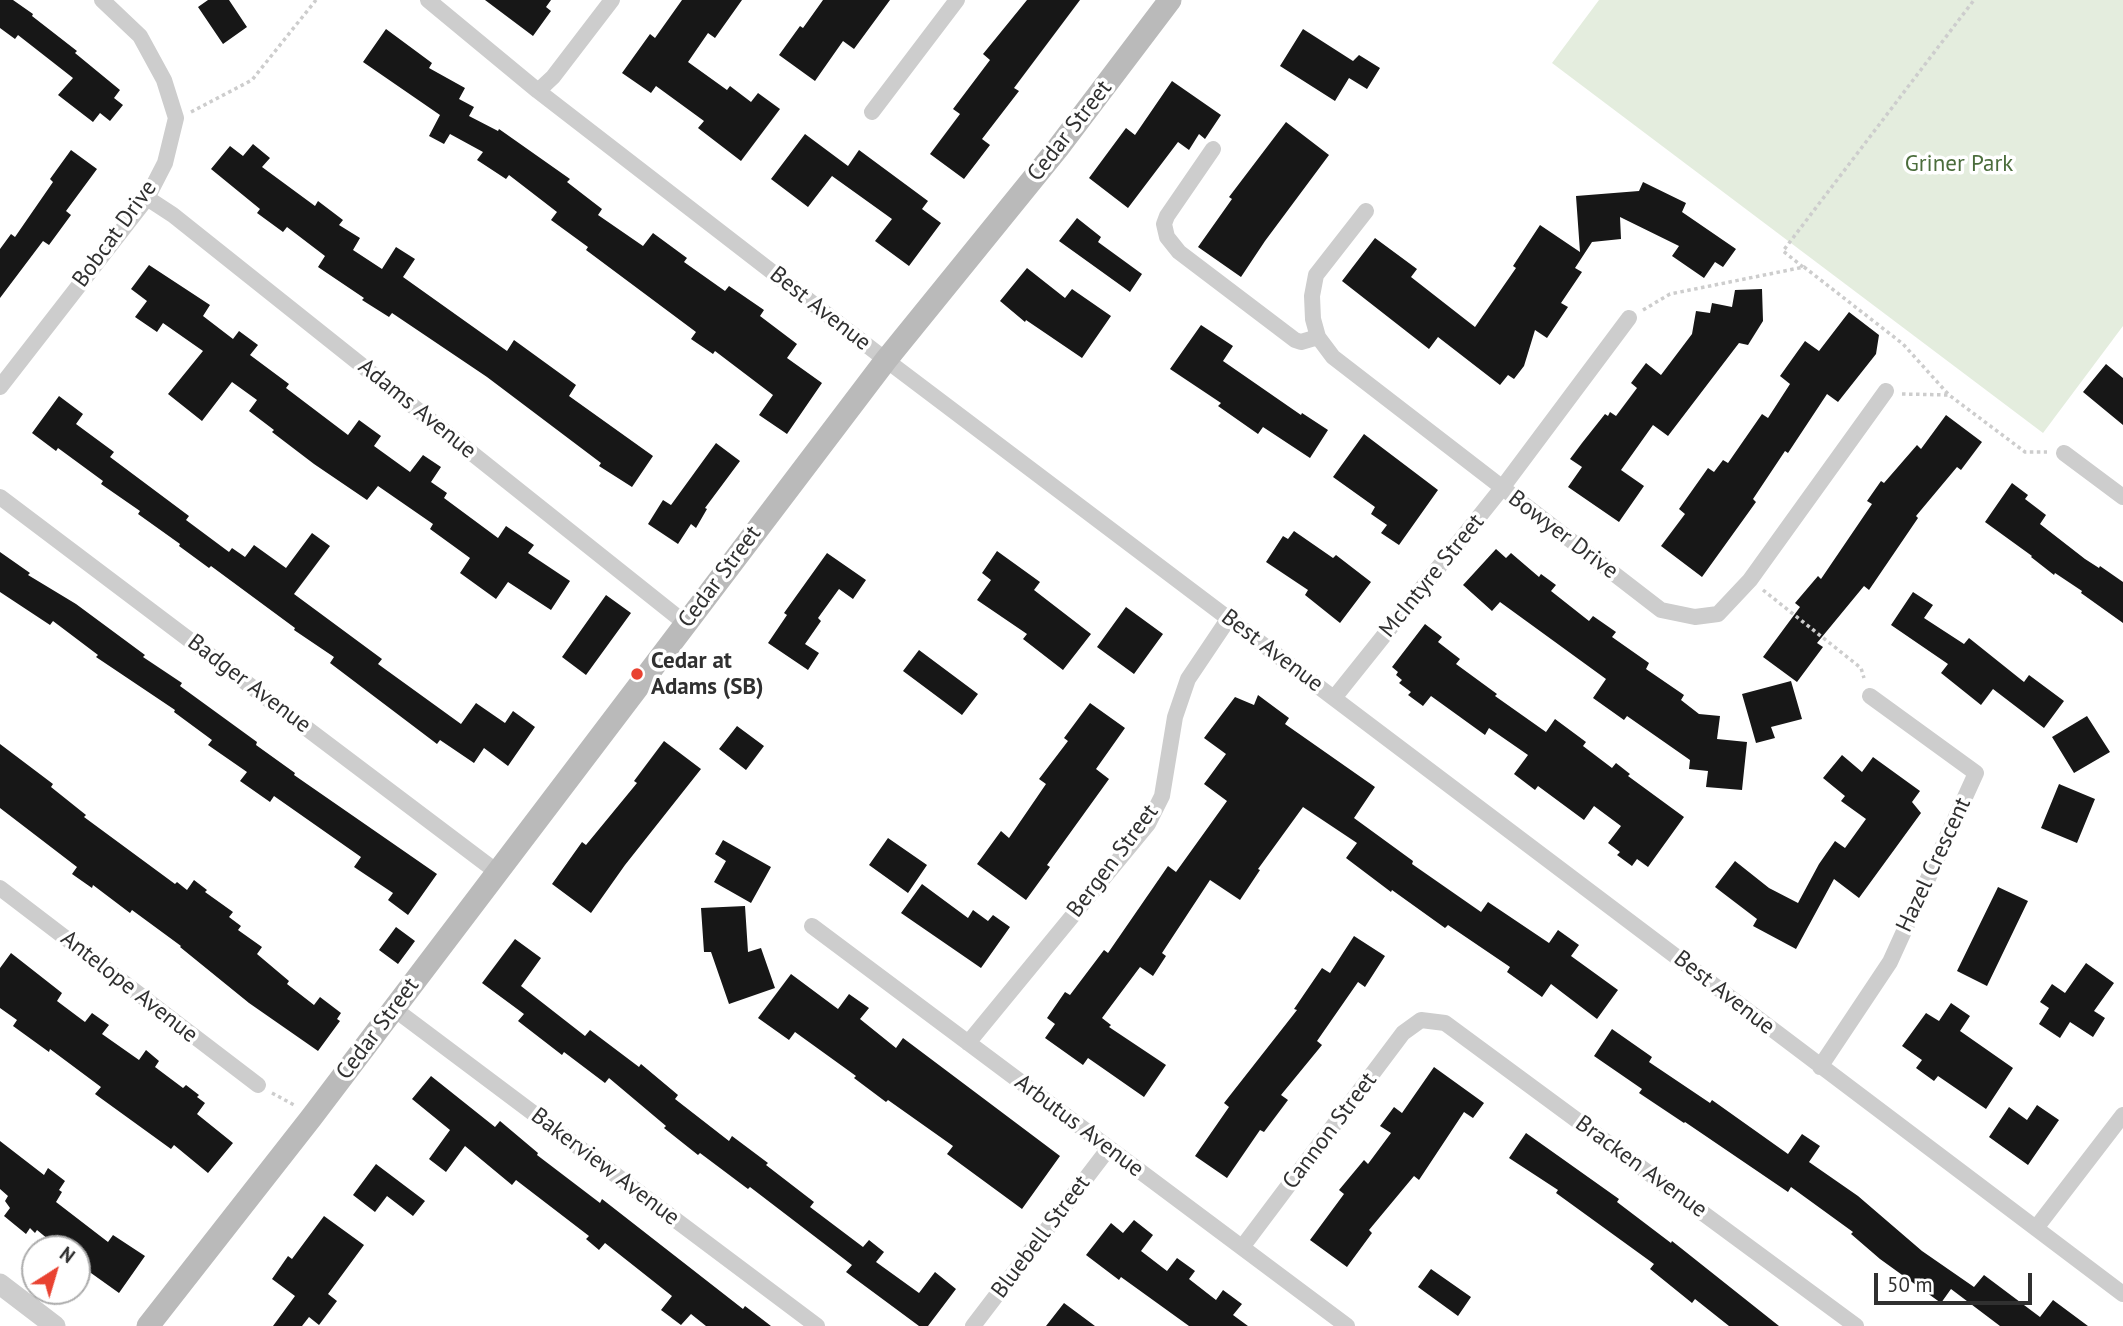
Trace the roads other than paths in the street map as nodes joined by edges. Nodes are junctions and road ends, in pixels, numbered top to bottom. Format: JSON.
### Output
{"nodes":[{"id":1,"x":103,"y":0,"type":"edge"},
{"id":2,"x":428,"y":0,"type":"edge"},
{"id":3,"x":612,"y":0,"type":"edge"},
{"id":4,"x":957,"y":0,"type":"edge"},
{"id":5,"x":1170,"y":0,"type":"edge"},
{"id":6,"x":538,"y":91,"type":"junction"},
{"id":7,"x":872,"y":112,"type":"dead end"},
{"id":8,"x":1213,"y":149,"type":"dead end"},
{"id":9,"x":146,"y":198,"type":"junction"},
{"id":10,"x":1366,"y":211,"type":"dead end"},
{"id":11,"x":1629,"y":318,"type":"road end"},
{"id":12,"x":1318,"y":337,"type":"junction"},
{"id":13,"x":886,"y":360,"type":"junction"},
{"id":14,"x":0,"y":387,"type":"edge"},
{"id":15,"x":1886,"y":391,"type":"road end"},
{"id":16,"x":2064,"y":453,"type":"road end"},
{"id":17,"x":1502,"y":488,"type":"junction"},
{"id":18,"x":0,"y":497,"type":"edge"},
{"id":19,"x":2123,"y":498,"type":"edge"},
{"id":20,"x":1228,"y":618,"type":"junction"},
{"id":21,"x":685,"y":623,"type":"junction"},
{"id":22,"x":1870,"y":695,"type":"road end"},
{"id":23,"x":1334,"y":698,"type":"junction"},
{"id":24,"x":497,"y":872,"type":"junction"},
{"id":25,"x":0,"y":888,"type":"edge"},
{"id":26,"x":812,"y":926,"type":"dead end"},
{"id":27,"x":393,"y":1008,"type":"junction"},
{"id":28,"x":1421,"y":1020,"type":"joint"},
{"id":29,"x":968,"y":1043,"type":"junction"},
{"id":30,"x":1820,"y":1067,"type":"junction"},
{"id":31,"x":258,"y":1085,"type":"road end"},
{"id":32,"x":2123,"y":1115,"type":"edge"},
{"id":33,"x":1109,"y":1148,"type":"junction"},
{"id":34,"x":2036,"y":1228,"type":"junction"},
{"id":35,"x":1243,"y":1247,"type":"junction"},
{"id":36,"x":0,"y":1284,"type":"edge"},
{"id":37,"x":2123,"y":1294,"type":"edge"},
{"id":38,"x":55,"y":1326,"type":"edge"},
{"id":39,"x":148,"y":1326,"type":"edge"},
{"id":40,"x":817,"y":1326,"type":"edge"},
{"id":41,"x":973,"y":1326,"type":"edge"},
{"id":42,"x":1347,"y":1326,"type":"edge"},
{"id":43,"x":1856,"y":1326,"type":"edge"}],
"edges":[{"from":1,"to":9,"type":"street","name":"Bobcat Drive"},
{"from":2,"to":6,"type":"street","name":"Best Avenue"},
{"from":3,"to":6,"type":"street"},
{"from":4,"to":7,"type":"street"},
{"from":5,"to":13,"type":"main road","name":"Cedar Street"},
{"from":6,"to":13,"type":"street","name":"Best Avenue"},
{"from":8,"to":12,"type":"street"},
{"from":9,"to":14,"type":"street","name":"Bobcat Drive"},
{"from":9,"to":21,"type":"street","name":"Adams Avenue"},
{"from":10,"to":12,"type":"street"},
{"from":11,"to":17,"type":"street","name":"McIntyre Street"},
{"from":12,"to":17,"type":"street","name":"Bowyer Drive"},
{"from":13,"to":20,"type":"street","name":"Best Avenue"},
{"from":13,"to":21,"type":"main road","name":"Cedar Street"},
{"from":15,"to":17,"type":"street","name":"Bowyer Drive"},
{"from":16,"to":19,"type":"street"},
{"from":17,"to":23,"type":"street","name":"McIntyre Street"},
{"from":18,"to":24,"type":"street","name":"Badger Avenue"},
{"from":20,"to":23,"type":"street","name":"Best Avenue"},
{"from":20,"to":29,"type":"street","name":"Bergen Street"},
{"from":21,"to":24,"type":"main road","name":"Cedar Street"},
{"from":22,"to":30,"type":"street","name":"Hazel Crescent"},
{"from":23,"to":30,"type":"street","name":"Best Avenue"},
{"from":24,"to":27,"type":"main road","name":"Cedar Street"},
{"from":25,"to":31,"type":"street","name":"Antelope Avenue"},
{"from":26,"to":29,"type":"street","name":"Arbutus Avenue"},
{"from":27,"to":39,"type":"main road","name":"Cedar Street"},
{"from":27,"to":40,"type":"street","name":"Bakerview Avenue"},
{"from":28,"to":35,"type":"street","name":"Cannon Street"},
{"from":28,"to":43,"type":"street","name":"Bracken Avenue"},
{"from":29,"to":33,"type":"street","name":"Arbutus Avenue"},
{"from":30,"to":34,"type":"street","name":"Best Avenue"},
{"from":32,"to":34,"type":"street"},
{"from":33,"to":35,"type":"street","name":"Arbutus Avenue"},
{"from":33,"to":41,"type":"street","name":"Bluebell Street"},
{"from":34,"to":37,"type":"street","name":"Best Avenue"},
{"from":35,"to":42,"type":"street","name":"Arbutus Avenue"},
{"from":36,"to":38,"type":"street"}]}
